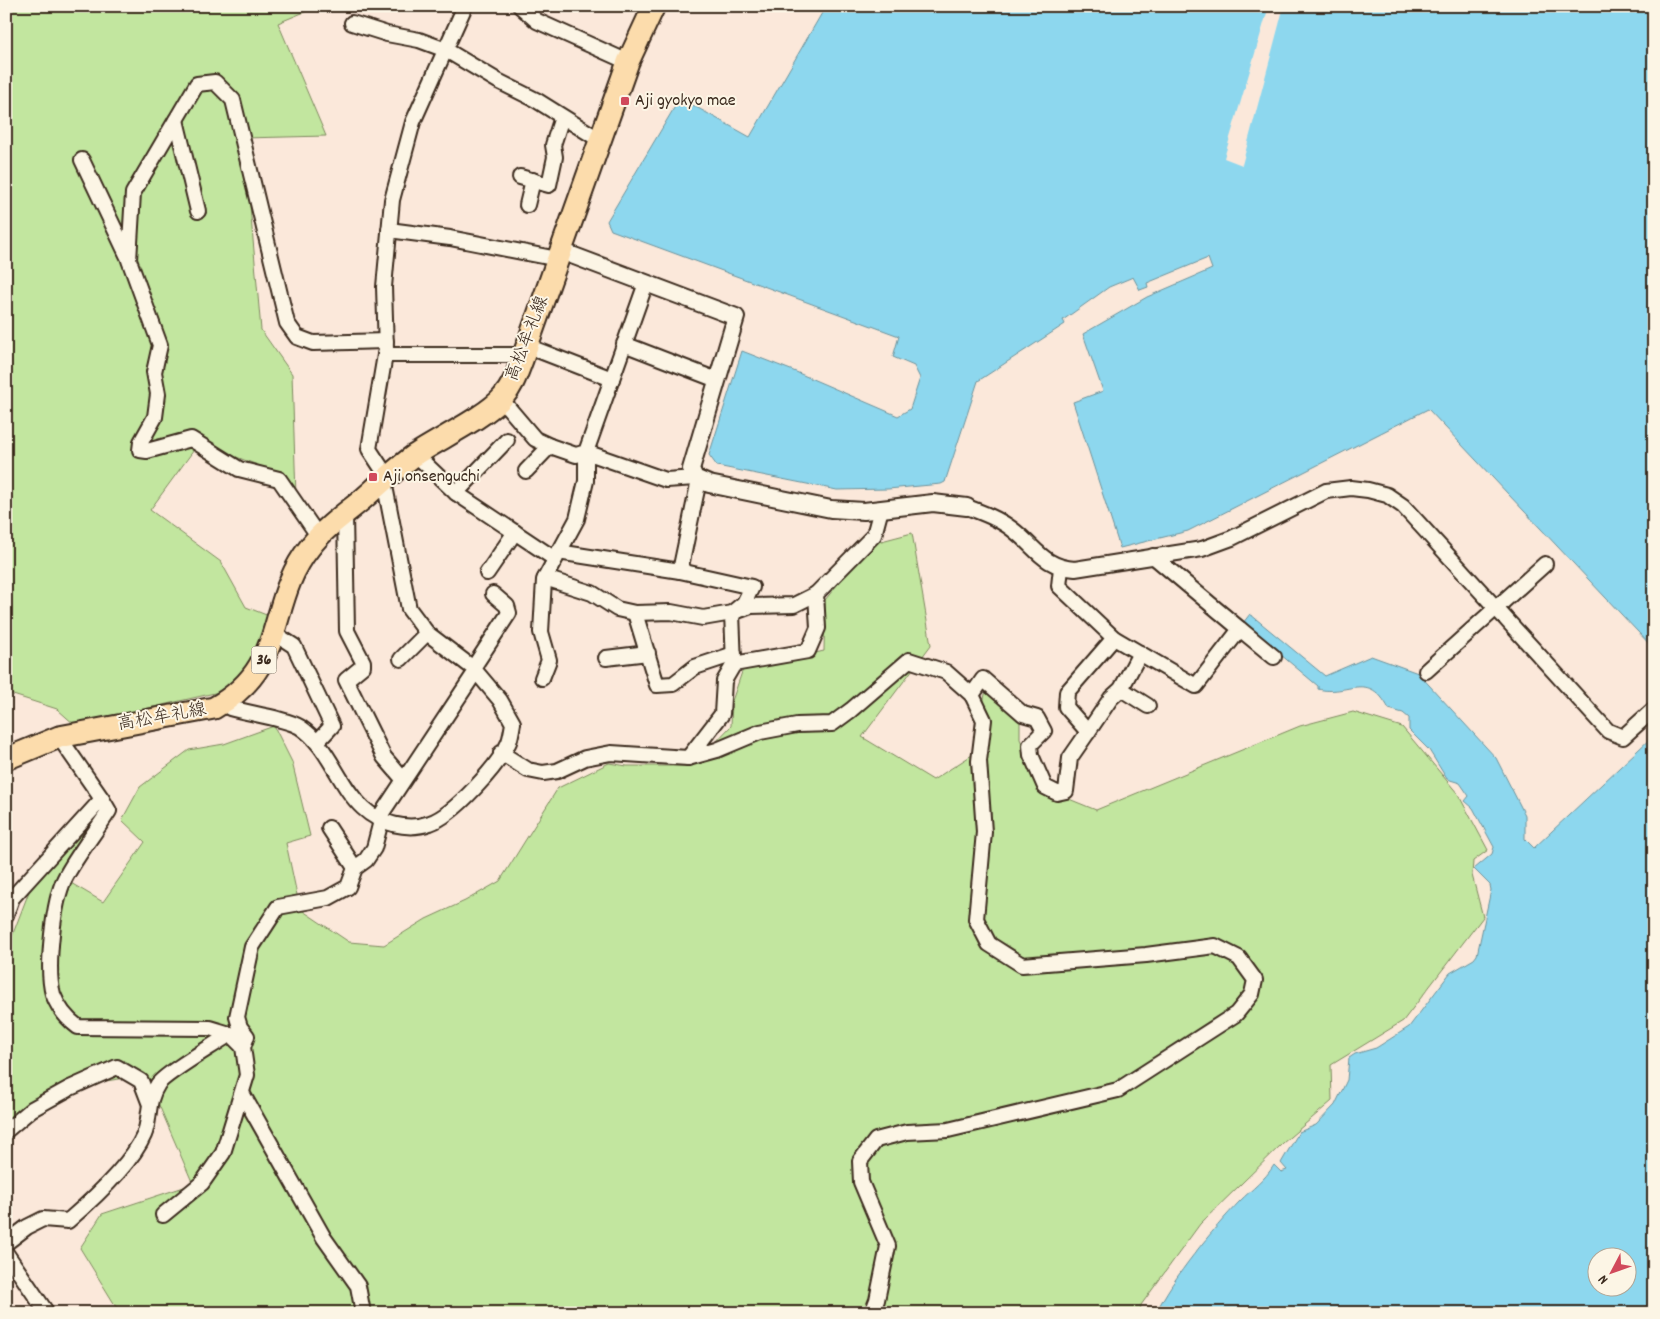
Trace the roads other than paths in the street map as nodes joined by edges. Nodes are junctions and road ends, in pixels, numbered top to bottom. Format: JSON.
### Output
{"nodes":[{"id":1,"x":465,"y":6,"type":"edge"},
{"id":2,"x":520,"y":6,"type":"edge"},
{"id":3,"x":654,"y":6,"type":"edge"},
{"id":4,"x":352,"y":23,"type":"dead end"},
{"id":5,"x":446,"y":50,"type":"junction"},
{"id":6,"x":628,"y":62,"type":"junction"},
{"id":7,"x":562,"y":117,"type":"junction"},
{"id":8,"x":176,"y":120,"type":"junction"},
{"id":9,"x":600,"y":140,"type":"junction"},
{"id":10,"x":82,"y":160,"type":"dead end"},
{"id":11,"x":527,"y":205,"type":"dead end"},
{"id":12,"x":198,"y":210,"type":"dead end"},
{"id":13,"x":389,"y":230,"type":"junction"},
{"id":14,"x":559,"y":255,"type":"junction"},
{"id":15,"x":129,"y":260,"type":"junction"},
{"id":16,"x":646,"y":283,"type":"junction"},
{"id":17,"x":624,"y":344,"type":"junction"},
{"id":18,"x":386,"y":348,"type":"junction"},
{"id":19,"x":526,"y":350,"type":"junction"},
{"id":20,"x":612,"y":379,"type":"junction"},
{"id":21,"x":717,"y":380,"type":"junction"},
{"id":22,"x":501,"y":399,"type":"junction"},
{"id":23,"x":507,"y":440,"type":"dead end"},
{"id":24,"x":550,"y":446,"type":"junction"},
{"id":25,"x":586,"y":452,"type":"junction"},
{"id":26,"x":416,"y":455,"type":"junction"},
{"id":27,"x":526,"y":471,"type":"dead end"},
{"id":28,"x":697,"y":479,"type":"junction"},
{"id":29,"x":386,"y":480,"type":"junction"},
{"id":30,"x":456,"y":493,"type":"junction"},
{"id":31,"x":967,"y":507,"type":"joint"},
{"id":32,"x":881,"y":509,"type":"junction"},
{"id":33,"x":345,"y":514,"type":"junction"},
{"id":34,"x":515,"y":532,"type":"junction"},
{"id":35,"x":319,"y":537,"type":"junction"},
{"id":36,"x":557,"y":556,"type":"junction"},
{"id":37,"x":1153,"y":556,"type":"junction"},
{"id":38,"x":1545,"y":564,"type":"dead end"},
{"id":39,"x":1061,"y":568,"type":"junction"},
{"id":40,"x":680,"y":571,"type":"junction"},
{"id":41,"x":487,"y":573,"type":"dead end"},
{"id":42,"x":545,"y":578,"type":"junction"},
{"id":43,"x":493,"y":594,"type":"dead end"},
{"id":44,"x":816,"y":594,"type":"junction"},
{"id":45,"x":1496,"y":608,"type":"junction"},
{"id":46,"x":635,"y":613,"type":"junction"},
{"id":47,"x":732,"y":613,"type":"junction"},
{"id":48,"x":1240,"y":629,"type":"junction"},
{"id":49,"x":274,"y":633,"type":"junction"},
{"id":50,"x":427,"y":633,"type":"junction"},
{"id":51,"x":1114,"y":638,"type":"junction"},
{"id":52,"x":648,"y":653,"type":"junction"},
{"id":53,"x":1140,"y":653,"type":"junction"},
{"id":54,"x":606,"y":658,"type":"dead end"},
{"id":55,"x":1274,"y":658,"type":"dead end"},
{"id":56,"x":401,"y":659,"type":"dead end"},
{"id":57,"x":734,"y":659,"type":"junction"},
{"id":58,"x":475,"y":670,"type":"junction"},
{"id":59,"x":1426,"y":672,"type":"dead end"},
{"id":60,"x":542,"y":678,"type":"dead end"},
{"id":61,"x":1121,"y":689,"type":"junction"},
{"id":62,"x":972,"y":695,"type":"junction"},
{"id":63,"x":224,"y":702,"type":"junction"},
{"id":64,"x":1148,"y":706,"type":"dead end"},
{"id":65,"x":1654,"y":710,"type":"edge"},
{"id":66,"x":1088,"y":732,"type":"junction"},
{"id":67,"x":60,"y":737,"type":"junction"},
{"id":68,"x":317,"y":742,"type":"junction"},
{"id":69,"x":501,"y":753,"type":"junction"},
{"id":70,"x":688,"y":758,"type":"junction"},
{"id":71,"x":6,"y":759,"type":"edge"},
{"id":72,"x":403,"y":780,"type":"junction"},
{"id":73,"x":102,"y":799,"type":"junction"},
{"id":74,"x":380,"y":820,"type":"junction"},
{"id":75,"x":329,"y":828,"type":"dead end"},
{"id":76,"x":355,"y":868,"type":"junction"},
{"id":77,"x":6,"y":915,"type":"edge"},
{"id":78,"x":230,"y":1034,"type":"junction"},
{"id":79,"x":243,"y":1047,"type":"junction"},
{"id":80,"x":242,"y":1093,"type":"junction"},
{"id":81,"x":149,"y":1102,"type":"junction"},
{"id":82,"x":6,"y":1132,"type":"edge"},
{"id":83,"x":163,"y":1216,"type":"dead end"},
{"id":84,"x":6,"y":1243,"type":"edge"},
{"id":85,"x":6,"y":1253,"type":"edge"},
{"id":86,"x":47,"y":1313,"type":"edge"},
{"id":87,"x":363,"y":1313,"type":"edge"},
{"id":88,"x":872,"y":1313,"type":"edge"}],
"edges":[{"from":1,"to":5,"type":"street"},
{"from":2,"to":6,"type":"street"},
{"from":3,"to":6,"type":"main road","name":"高松牟礼線","number":"36"},
{"from":4,"to":5,"type":"street"},
{"from":5,"to":7,"type":"street"},
{"from":5,"to":13,"type":"street"},
{"from":6,"to":9,"type":"main road","name":"高松牟礼線","number":"36"},
{"from":7,"to":9,"type":"street"},
{"from":7,"to":11,"type":"street"},
{"from":8,"to":12,"type":"street"},
{"from":8,"to":15,"type":"street"},
{"from":8,"to":18,"type":"street"},
{"from":9,"to":14,"type":"main road","name":"高松牟礼線","number":"36"},
{"from":10,"to":15,"type":"street"},
{"from":13,"to":14,"type":"street"},
{"from":13,"to":18,"type":"street"},
{"from":14,"to":16,"type":"street"},
{"from":14,"to":19,"type":"main road","name":"高松牟礼線","number":"36"},
{"from":15,"to":35,"type":"street"},
{"from":16,"to":17,"type":"street"},
{"from":16,"to":21,"type":"street"},
{"from":17,"to":20,"type":"street"},
{"from":17,"to":21,"type":"street"},
{"from":18,"to":19,"type":"street"},
{"from":18,"to":29,"type":"street"},
{"from":19,"to":20,"type":"street"},
{"from":19,"to":22,"type":"main road","name":"高松牟礼線","number":"36"},
{"from":20,"to":25,"type":"street"},
{"from":21,"to":28,"type":"street"},
{"from":22,"to":24,"type":"street"},
{"from":22,"to":26,"type":"main road","name":"高松牟礼線","number":"36"},
{"from":23,"to":30,"type":"street"},
{"from":24,"to":25,"type":"street"},
{"from":24,"to":27,"type":"street"},
{"from":25,"to":28,"type":"street"},
{"from":25,"to":36,"type":"street"},
{"from":26,"to":29,"type":"main road","name":"高松牟礼線","number":"36"},
{"from":26,"to":30,"type":"street"},
{"from":28,"to":32,"type":"street"},
{"from":28,"to":40,"type":"street"},
{"from":29,"to":33,"type":"main road","name":"高松牟礼線","number":"36"},
{"from":29,"to":50,"type":"street"},
{"from":30,"to":34,"type":"street"},
{"from":31,"to":32,"type":"street"},
{"from":31,"to":39,"type":"street"},
{"from":32,"to":44,"type":"street"},
{"from":33,"to":35,"type":"main road","name":"高松牟礼線","number":"36"},
{"from":33,"to":72,"type":"street"},
{"from":34,"to":36,"type":"street"},
{"from":34,"to":41,"type":"street"},
{"from":35,"to":49,"type":"main road","name":"高松牟礼線","number":"36"},
{"from":36,"to":40,"type":"street"},
{"from":36,"to":42,"type":"street"},
{"from":37,"to":39,"type":"street"},
{"from":37,"to":45,"type":"street"},
{"from":37,"to":48,"type":"street"},
{"from":38,"to":45,"type":"street"},
{"from":39,"to":51,"type":"street"},
{"from":40,"to":47,"type":"street"},
{"from":42,"to":46,"type":"street"},
{"from":42,"to":60,"type":"street"},
{"from":43,"to":58,"type":"street"},
{"from":44,"to":47,"type":"street"},
{"from":44,"to":57,"type":"street"},
{"from":45,"to":59,"type":"street"},
{"from":45,"to":65,"type":"street"},
{"from":46,"to":47,"type":"street"},
{"from":46,"to":52,"type":"street"},
{"from":47,"to":57,"type":"street"},
{"from":48,"to":53,"type":"street"},
{"from":48,"to":55,"type":"street"},
{"from":49,"to":63,"type":"main road","name":"高松牟礼線","number":"36"},
{"from":49,"to":68,"type":"street"},
{"from":50,"to":56,"type":"street"},
{"from":50,"to":58,"type":"street"},
{"from":51,"to":53,"type":"street"},
{"from":51,"to":66,"type":"street"},
{"from":52,"to":54,"type":"street"},
{"from":52,"to":57,"type":"street"},
{"from":53,"to":61,"type":"street"},
{"from":57,"to":70,"type":"street"},
{"from":58,"to":69,"type":"street"},
{"from":58,"to":72,"type":"street"},
{"from":61,"to":64,"type":"street"},
{"from":61,"to":66,"type":"street"},
{"from":62,"to":66,"type":"street"},
{"from":62,"to":70,"type":"street"},
{"from":62,"to":88,"type":"street"},
{"from":63,"to":67,"type":"main road","name":"高松牟礼線","number":"36"},
{"from":63,"to":68,"type":"street"},
{"from":67,"to":71,"type":"main road","name":"高松牟礼線","number":"36"},
{"from":67,"to":73,"type":"street"},
{"from":68,"to":74,"type":"street"},
{"from":69,"to":70,"type":"street"},
{"from":69,"to":74,"type":"street"},
{"from":72,"to":74,"type":"street"},
{"from":73,"to":77,"type":"street"},
{"from":73,"to":78,"type":"street"},
{"from":74,"to":76,"type":"street"},
{"from":75,"to":76,"type":"street"},
{"from":76,"to":79,"type":"street"},
{"from":78,"to":79,"type":"street"},
{"from":78,"to":81,"type":"street"},
{"from":79,"to":80,"type":"street"},
{"from":80,"to":83,"type":"street"},
{"from":80,"to":87,"type":"street"},
{"from":81,"to":82,"type":"street"},
{"from":81,"to":84,"type":"street"},
{"from":85,"to":86,"type":"street"}]}
